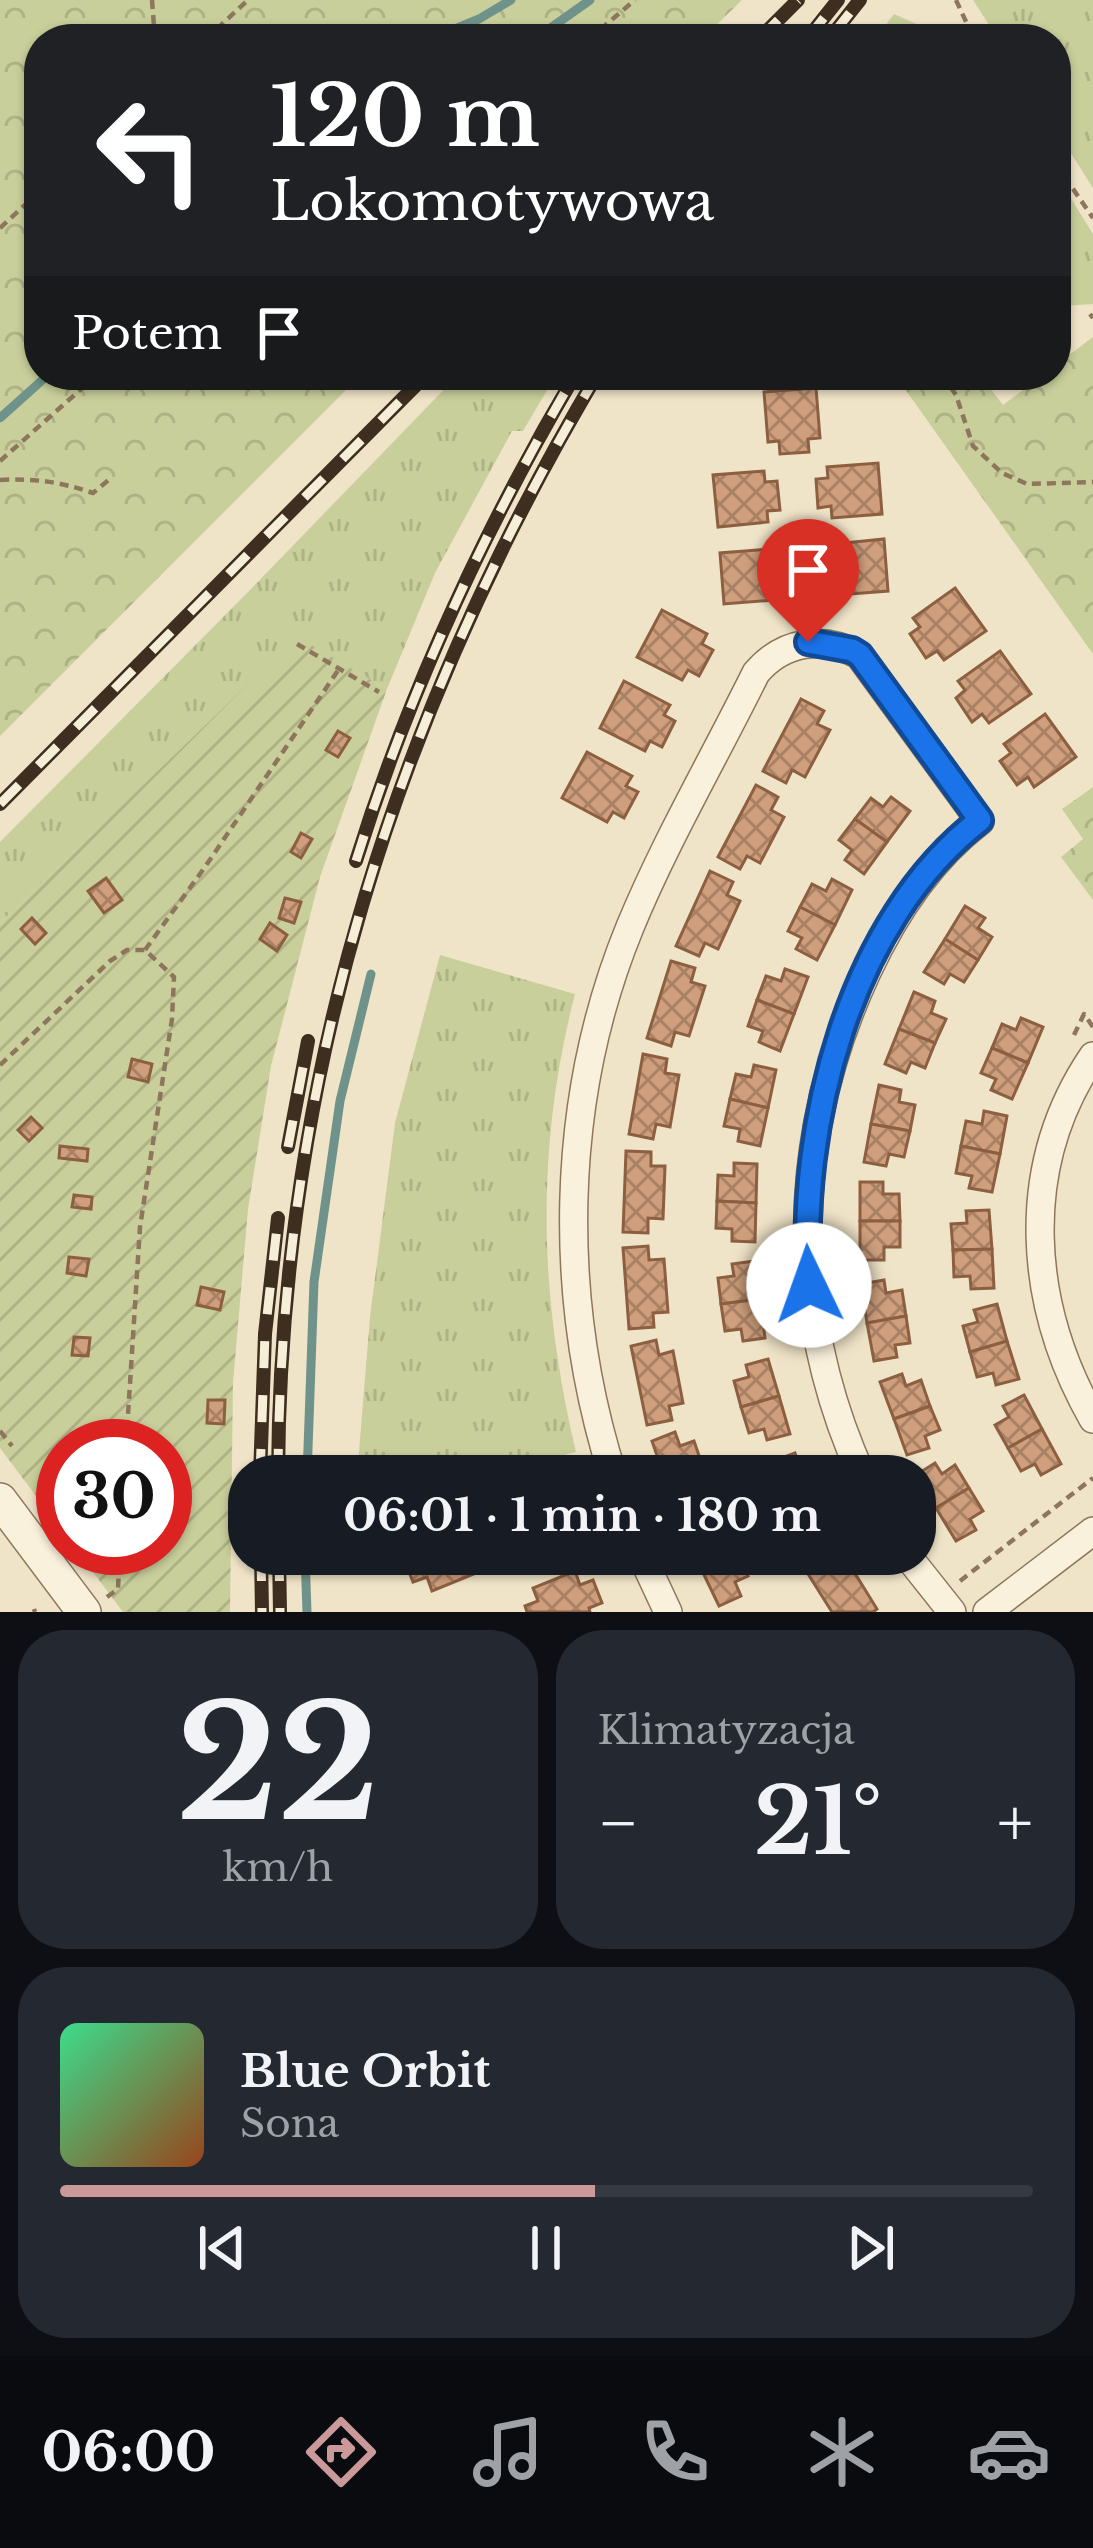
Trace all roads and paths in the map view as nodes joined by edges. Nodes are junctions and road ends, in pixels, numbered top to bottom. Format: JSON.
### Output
{"nodes":[{"id":1,"x":248,"y":0,"type":"edge"},
{"id":2,"x":635,"y":0,"type":"edge"},
{"id":3,"x":222,"y":24,"type":"edge"},
{"id":4,"x":607,"y":24,"type":"edge"},
{"id":5,"x":1071,"y":186,"type":"edge"},
{"id":6,"x":24,"y":206,"type":"edge"},
{"id":7,"x":1093,"y":218,"type":"edge"},
{"id":8,"x":0,"y":228,"type":"edge"},
{"id":9,"x":81,"y":390,"type":"edge"},
{"id":10,"x":952,"y":390,"type":"edge"},
{"id":11,"x":0,"y":461,"type":"edge"},
{"id":12,"x":111,"y":478,"type":"dead end"},
{"id":13,"x":0,"y":480,"type":"edge"},
{"id":14,"x":1093,"y":482,"type":"edge"},
{"id":15,"x":298,"y":644,"type":"dead end"},
{"id":16,"x":340,"y":669,"type":"junction"},
{"id":17,"x":379,"y":692,"type":"dead end"},
{"id":18,"x":145,"y":950,"type":"junction"},
{"id":19,"x":1084,"y":1015,"type":"dead end"},
{"id":20,"x":1093,"y":1027,"type":"edge"},
{"id":21,"x":1093,"y":1056,"type":"edge"},
{"id":22,"x":0,"y":1065,"type":"edge"},
{"id":23,"x":128,"y":1419,"type":"edge"},
{"id":24,"x":1093,"y":1419,"type":"edge"},
{"id":25,"x":0,"y":1431,"type":"edge"},
{"id":26,"x":12,"y":1446,"type":"dead end"},
{"id":27,"x":608,"y":1455,"type":"edge"},
{"id":28,"x":855,"y":1455,"type":"edge"},
{"id":29,"x":1093,"y":1478,"type":"edge"},
{"id":30,"x":0,"y":1500,"type":"edge"},
{"id":31,"x":1093,"y":1531,"type":"edge"},
{"id":32,"x":119,"y":1575,"type":"edge"},
{"id":33,"x":651,"y":1575,"type":"edge"},
{"id":34,"x":923,"y":1575,"type":"edge"},
{"id":35,"x":97,"y":1603,"type":"edge"},
{"id":36,"x":946,"y":1604,"type":"edge"},
{"id":37,"x":668,"y":1612,"type":"edge"},
{"id":38,"x":987,"y":1612,"type":"edge"}],
"edges":[{"from":1,"to":3,"type":"path"},
{"from":2,"to":4,"type":"path"},
{"from":5,"to":7,"type":"path"},
{"from":6,"to":8,"type":"path"},
{"from":9,"to":11,"type":"path"},
{"from":10,"to":14,"type":"path"},
{"from":12,"to":13,"type":"path"},
{"from":15,"to":16,"type":"path"},
{"from":16,"to":17,"type":"path"},
{"from":16,"to":18,"type":"path"},
{"from":18,"to":22,"type":"path"},
{"from":18,"to":23,"type":"path"},
{"from":19,"to":20,"type":"path"},
{"from":21,"to":24,"type":"street"},
{"from":25,"to":26,"type":"path"},
{"from":27,"to":28,"type":"street"},
{"from":29,"to":36,"type":"path"},
{"from":30,"to":35,"type":"street"},
{"from":31,"to":38,"type":"street"},
{"from":32,"to":35,"type":"path"},
{"from":33,"to":37,"type":"street"},
{"from":34,"to":36,"type":"street"}]}
